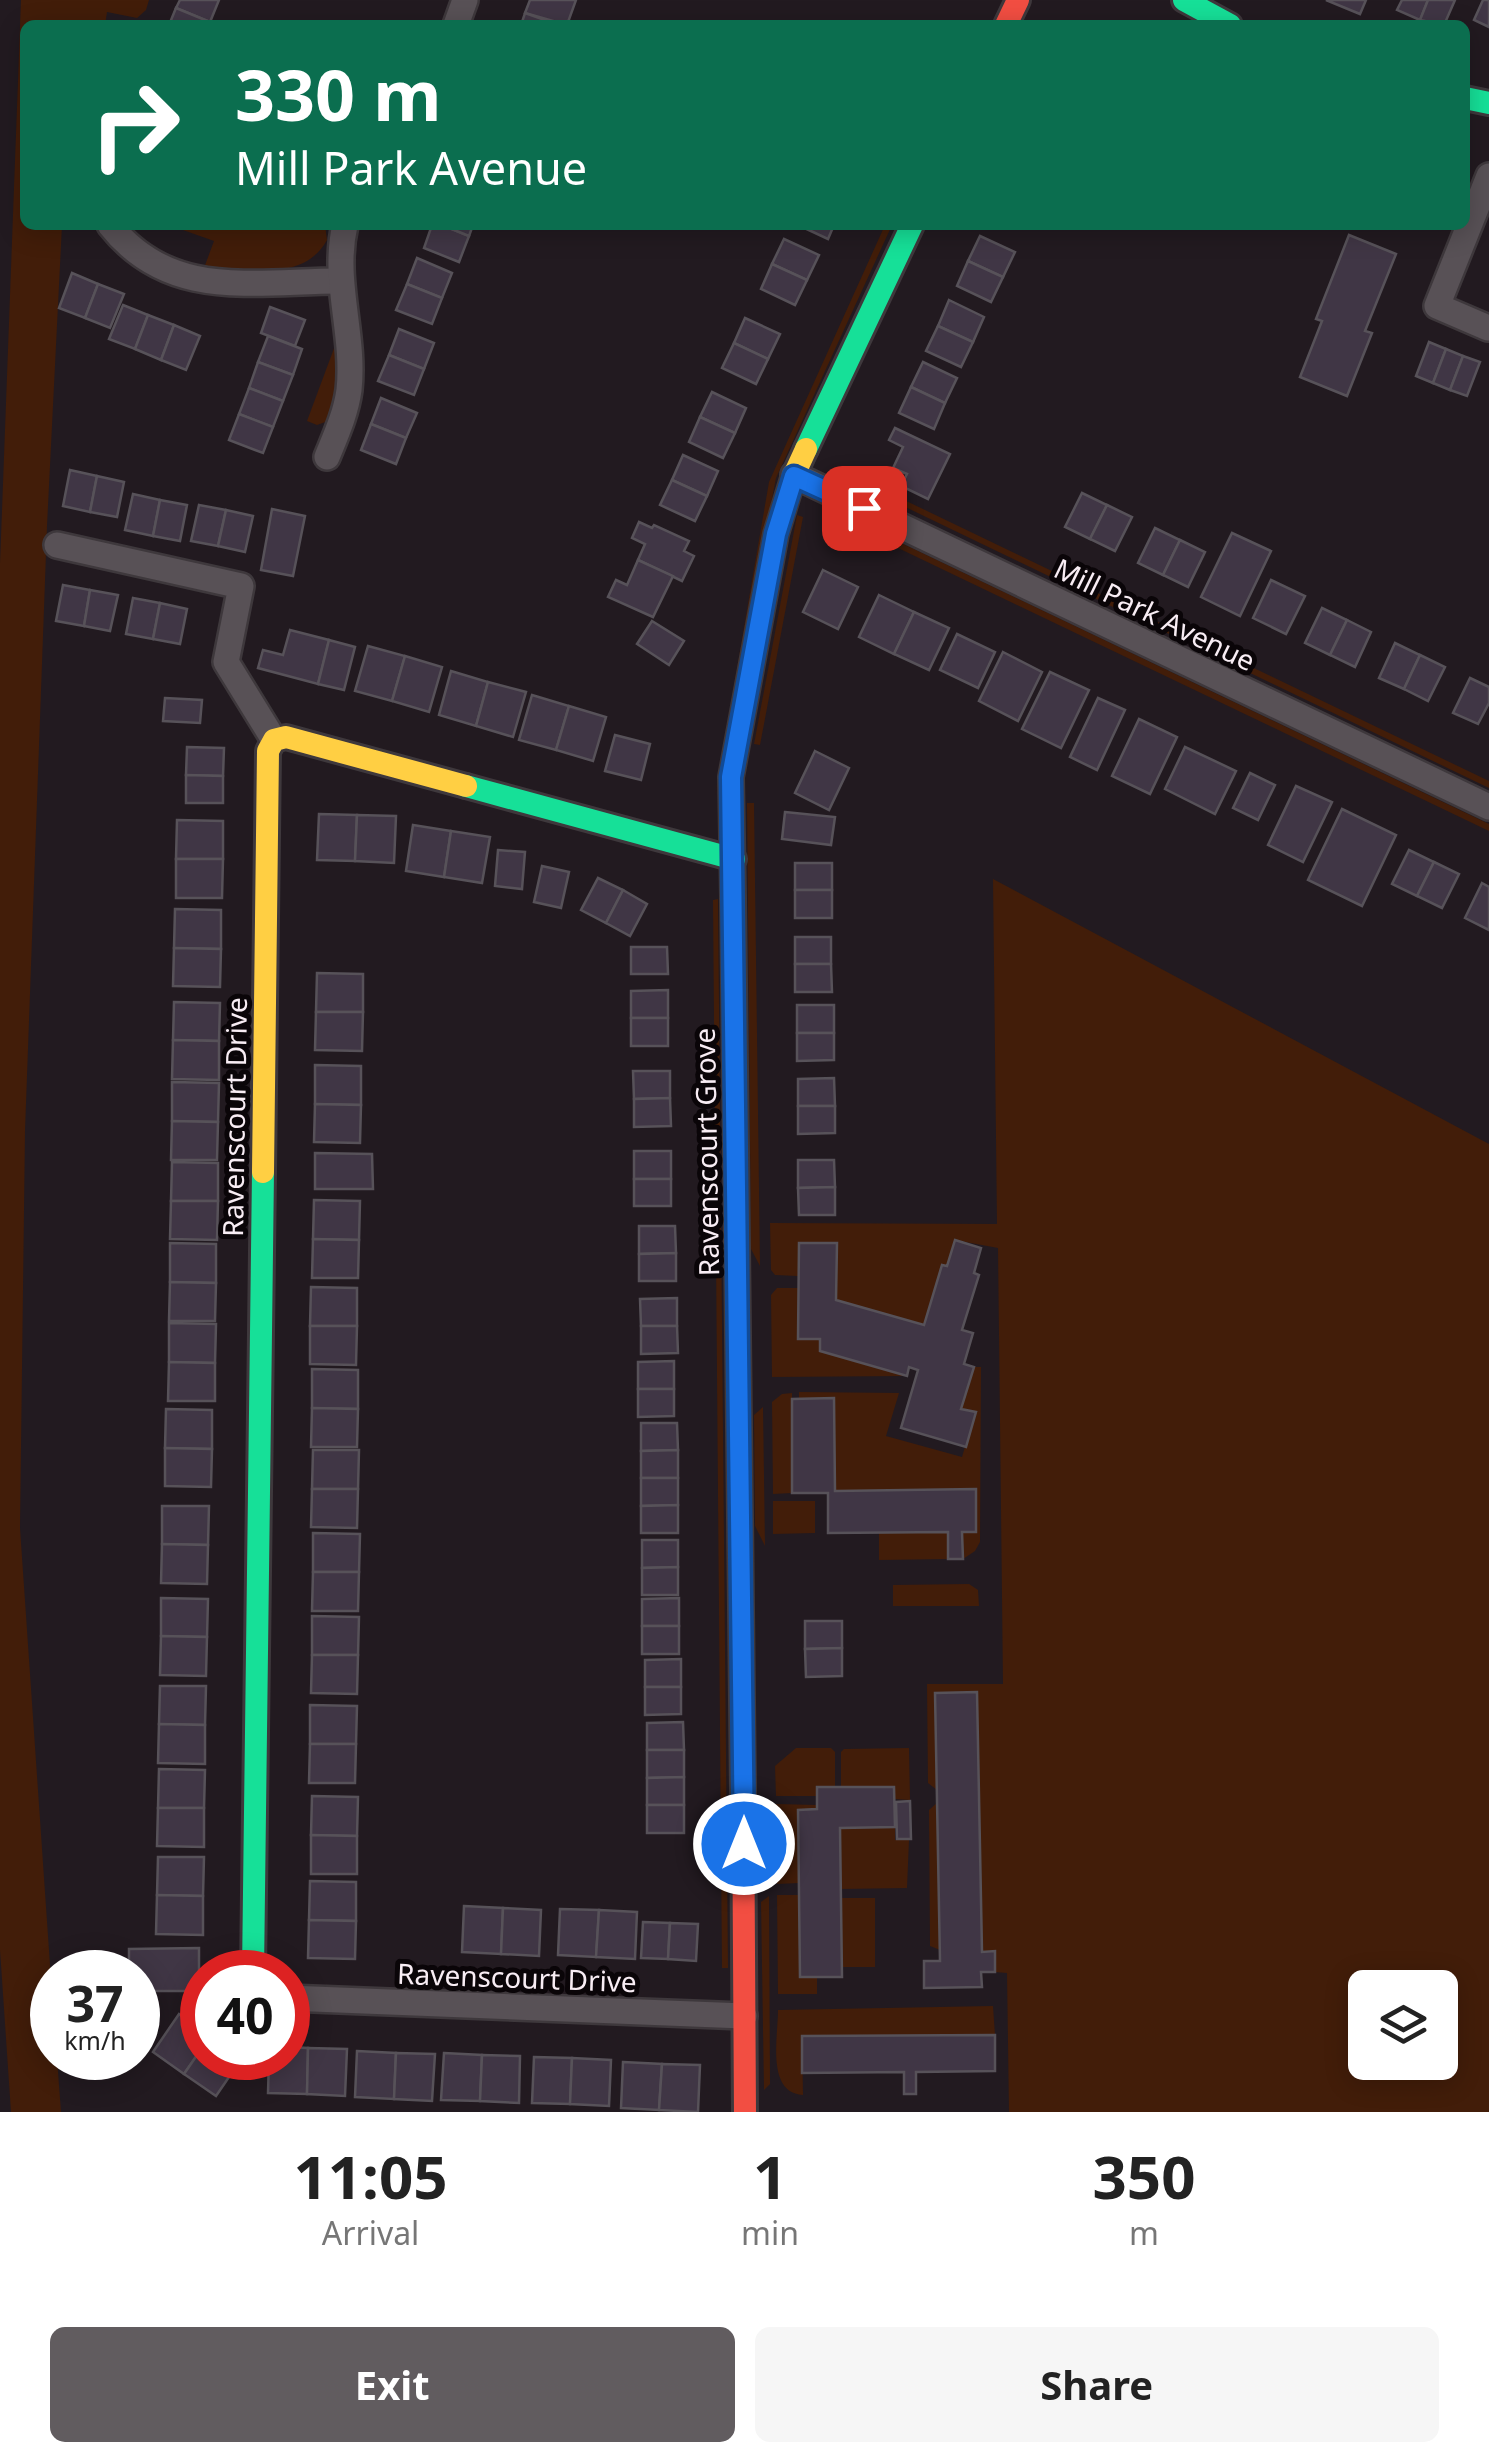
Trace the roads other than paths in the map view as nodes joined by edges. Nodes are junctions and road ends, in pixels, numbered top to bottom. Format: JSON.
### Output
{"nodes":[{"id":1,"x":1184,"y":0,"type":"edge"},
{"id":2,"x":1221,"y":20,"type":"edge"},
{"id":3,"x":1489,"y":176,"type":"edge"},
{"id":4,"x":1470,"y":224,"type":"edge"},
{"id":5,"x":114,"y":230,"type":"edge"},
{"id":6,"x":344,"y":230,"type":"edge"},
{"id":7,"x":910,"y":230,"type":"edge"},
{"id":8,"x":1467,"y":230,"type":"edge"},
{"id":9,"x":340,"y":281,"type":"junction"},
{"id":10,"x":1488,"y":328,"type":"edge"},
{"id":11,"x":327,"y":457,"type":"dead end"},
{"id":12,"x":794,"y":476,"type":"junction"},
{"id":13,"x":57,"y":545,"type":"dead end"},
{"id":14,"x":274,"y":740,"type":"junction"},
{"id":15,"x":1489,"y":807,"type":"edge"},
{"id":16,"x":734,"y":858,"type":"junction"},
{"id":17,"x":253,"y":1950,"type":"edge"},
{"id":18,"x":310,"y":1999,"type":"edge"},
{"id":19,"x":744,"y":2016,"type":"junction"},
{"id":20,"x":745,"y":2112,"type":"edge"}],
"edges":[{"from":1,"to":2,"type":"street"},
{"from":3,"to":4,"type":"street"},
{"from":5,"to":9,"type":"street"},
{"from":6,"to":9,"type":"street"},
{"from":7,"to":12,"type":"street","name":"Ravenscourt Grove"},
{"from":8,"to":10,"type":"street"},
{"from":9,"to":11,"type":"street"},
{"from":12,"to":15,"type":"street","name":"Mill Park Avenue"},
{"from":12,"to":16,"type":"street","name":"Ravenscourt Grove"},
{"from":13,"to":14,"type":"street"},
{"from":14,"to":16,"type":"street"},
{"from":14,"to":17,"type":"street","name":"Ravenscourt Drive"},
{"from":16,"to":19,"type":"street","name":"Ravenscourt Grove"},
{"from":18,"to":19,"type":"street","name":"Ravenscourt Drive"},
{"from":19,"to":20,"type":"street","name":"Ravenscourt Grove"}]}
